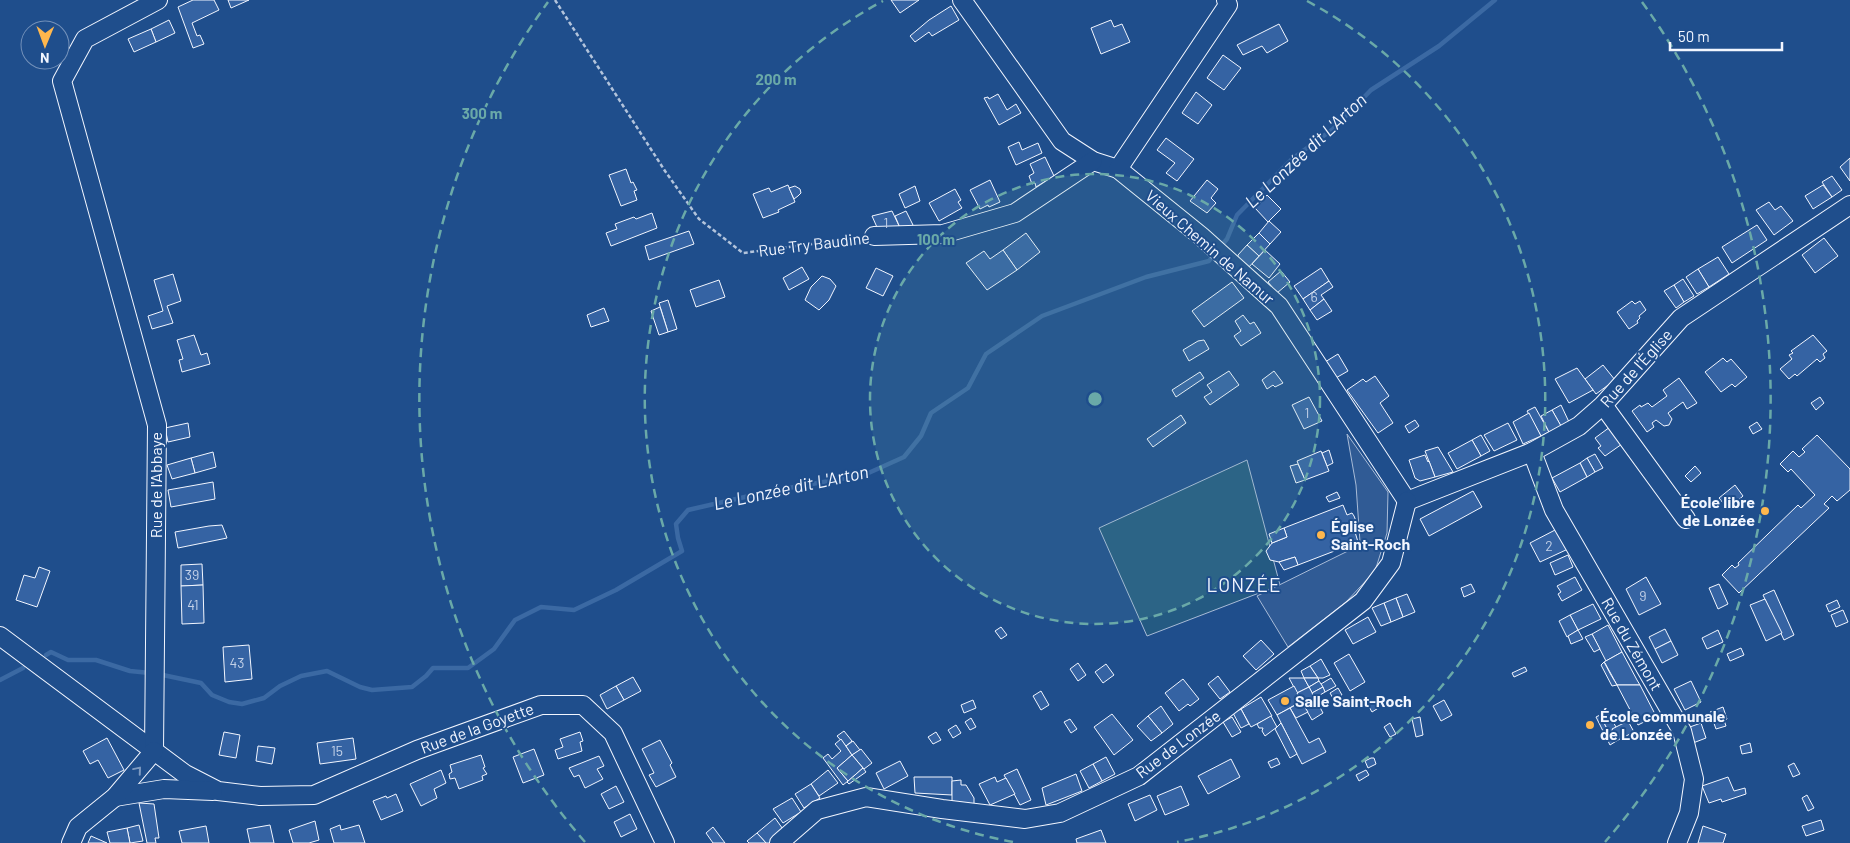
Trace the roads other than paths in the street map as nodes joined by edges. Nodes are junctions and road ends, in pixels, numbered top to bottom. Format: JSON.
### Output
{"nodes":[{"id":1,"x":158,"y":0,"type":"edge"},
{"id":2,"x":962,"y":0,"type":"edge"},
{"id":3,"x":1226,"y":0,"type":"edge"},
{"id":4,"x":1092,"y":160,"type":"junction"},
{"id":5,"x":1118,"y":169,"type":"junction"},
{"id":6,"x":1850,"y":205,"type":"edge"},
{"id":7,"x":874,"y":236,"type":"road end"},
{"id":8,"x":1603,"y":405,"type":"junction"},
{"id":9,"x":1532,"y":452,"type":"junction"},
{"id":10,"x":1407,"y":501,"type":"junction"},
{"id":11,"x":1686,"y":519,"type":"dead end"},
{"id":12,"x":0,"y":636,"type":"edge"},
{"id":13,"x":154,"y":750,"type":"junction"},
{"id":14,"x":218,"y":791,"type":"junction"},
{"id":15,"x":115,"y":798,"type":"junction"},
{"id":16,"x":71,"y":843,"type":"edge"},
{"id":17,"x":666,"y":843,"type":"edge"},
{"id":18,"x":779,"y":843,"type":"edge"},
{"id":19,"x":1678,"y":843,"type":"edge"}],
"edges":[{"from":1,"to":13,"type":"street","name":"Rue de l'Abbaye"},
{"from":2,"to":4,"type":"street"},
{"from":3,"to":5,"type":"street"},
{"from":4,"to":5,"type":"street"},
{"from":4,"to":7,"type":"street","name":"Rue Try Baudine"},
{"from":5,"to":10,"type":"street","name":"Vieux Chemin de Namur"},
{"from":6,"to":8,"type":"street","name":"Rue de l'Église"},
{"from":8,"to":9,"type":"street","name":"Rue de l'Église"},
{"from":8,"to":11,"type":"street"},
{"from":9,"to":10,"type":"street","name":"Rue de l'Église"},
{"from":9,"to":19,"type":"street","name":"Rue du Zémont"},
{"from":10,"to":18,"type":"street","name":"Rue de Lonzée"},
{"from":12,"to":13,"type":"street"},
{"from":13,"to":14,"type":"street","name":"Rue de la Goyette"},
{"from":15,"to":13,"type":"street","name":"Rue de la Goyette","one_way":true},
{"from":14,"to":15,"type":"street","name":"Rue de la Goyette"},
{"from":14,"to":17,"type":"street","name":"Rue de la Goyette"},
{"from":15,"to":16,"type":"street","name":"Rue de la Goyette"}]}
